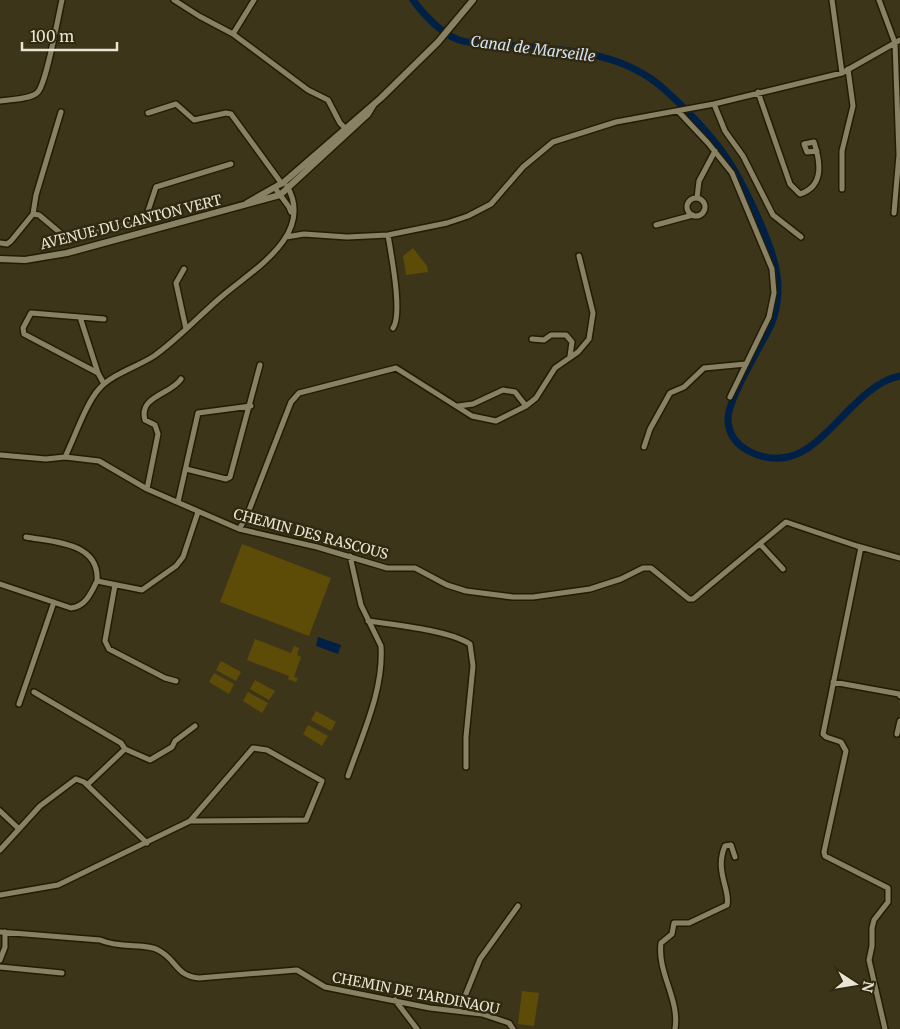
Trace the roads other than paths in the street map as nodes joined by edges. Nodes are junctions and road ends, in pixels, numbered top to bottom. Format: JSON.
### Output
{"nodes":[{"id":1,"x":62,"y":0,"type":"edge"},
{"id":2,"x":174,"y":0,"type":"edge"},
{"id":3,"x":254,"y":0,"type":"edge"},
{"id":4,"x":473,"y":0,"type":"edge"},
{"id":5,"x":832,"y":0,"type":"edge"},
{"id":6,"x":879,"y":0,"type":"edge"},
{"id":7,"x":233,"y":34,"type":"junction"},
{"id":8,"x":898,"y":41,"type":"edge"},
{"id":9,"x":848,"y":69,"type":"junction"},
{"id":10,"x":842,"y":72,"type":"junction"},
{"id":11,"x":758,"y":92,"type":"junction"},
{"id":12,"x":0,"y":101,"type":"edge"},
{"id":13,"x":714,"y":104,"type":"junction"},
{"id":14,"x":683,"y":110,"type":"junction"},
{"id":15,"x":60,"y":112,"type":"dead end"},
{"id":16,"x":148,"y":113,"type":"dead end"},
{"id":17,"x":347,"y":130,"type":"junction"},
{"id":18,"x":715,"y":151,"type":"junction"},
{"id":19,"x":817,"y":151,"type":"dead end"},
{"id":20,"x":231,"y":164,"type":"dead end"},
{"id":21,"x":283,"y":183,"type":"junction"},
{"id":22,"x":275,"y":188,"type":"junction"},
{"id":23,"x":288,"y":189,"type":"junction"},
{"id":24,"x":842,"y":189,"type":"dead end"},
{"id":25,"x":280,"y":195,"type":"junction"},
{"id":26,"x":697,"y":198,"type":"junction"},
{"id":27,"x":237,"y":208,"type":"junction"},
{"id":28,"x":894,"y":213,"type":"dead end"},
{"id":29,"x":34,"y":214,"type":"junction"},
{"id":30,"x":693,"y":215,"type":"junction"},
{"id":31,"x":290,"y":225,"type":"junction"},
{"id":32,"x":656,"y":225,"type":"dead end"},
{"id":33,"x":388,"y":235,"type":"junction"},
{"id":34,"x":286,"y":237,"type":"junction"},
{"id":35,"x":801,"y":237,"type":"dead end"},
{"id":36,"x":0,"y":243,"type":"edge"},
{"id":37,"x":579,"y":256,"type":"dead end"},
{"id":38,"x":0,"y":260,"type":"edge"},
{"id":39,"x":184,"y":269,"type":"dead end"},
{"id":40,"x":80,"y":317,"type":"junction"},
{"id":41,"x":104,"y":320,"type":"dead end"},
{"id":42,"x":393,"y":328,"type":"dead end"},
{"id":43,"x":186,"y":329,"type":"junction"},
{"id":44,"x":532,"y":339,"type":"dead end"},
{"id":45,"x":570,"y":356,"type":"junction"},
{"id":46,"x":746,"y":364,"type":"junction"},
{"id":47,"x":260,"y":365,"type":"dead end"},
{"id":48,"x":98,"y":373,"type":"junction"},
{"id":49,"x":181,"y":379,"type":"dead end"},
{"id":50,"x":104,"y":384,"type":"junction"},
{"id":51,"x":730,"y":397,"type":"dead end"},
{"id":52,"x":251,"y":406,"type":"junction"},
{"id":53,"x":457,"y":406,"type":"junction"},
{"id":54,"x":526,"y":406,"type":"junction"},
{"id":55,"x":644,"y":447,"type":"dead end"},
{"id":56,"x":0,"y":455,"type":"edge"},
{"id":57,"x":65,"y":457,"type":"junction"},
{"id":58,"x":186,"y":469,"type":"junction"},
{"id":59,"x":147,"y":489,"type":"junction"},
{"id":60,"x":178,"y":502,"type":"junction"},
{"id":61,"x":198,"y":512,"type":"junction"},
{"id":62,"x":239,"y":530,"type":"junction"},
{"id":63,"x":26,"y":537,"type":"dead end"},
{"id":64,"x":760,"y":544,"type":"junction"},
{"id":65,"x":861,"y":547,"type":"junction"},
{"id":66,"x":350,"y":556,"type":"junction"},
{"id":67,"x":900,"y":558,"type":"edge"},
{"id":68,"x":783,"y":569,"type":"dead end"},
{"id":69,"x":97,"y":581,"type":"junction"},
{"id":70,"x":0,"y":584,"type":"edge"},
{"id":71,"x":115,"y":585,"type":"junction"},
{"id":72,"x":54,"y":602,"type":"junction"},
{"id":73,"x":368,"y":621,"type":"junction"},
{"id":74,"x":176,"y":681,"type":"dead end"},
{"id":75,"x":833,"y":682,"type":"junction"},
{"id":76,"x":34,"y":692,"type":"dead end"},
{"id":77,"x":900,"y":696,"type":"edge"},
{"id":78,"x":19,"y":704,"type":"dead end"},
{"id":79,"x":900,"y":721,"type":"edge"},
{"id":80,"x":195,"y":726,"type":"dead end"},
{"id":81,"x":897,"y":734,"type":"dead end"},
{"id":82,"x":125,"y":749,"type":"junction"},
{"id":83,"x":466,"y":766,"type":"dead end"},
{"id":84,"x":348,"y":776,"type":"dead end"},
{"id":85,"x":87,"y":785,"type":"junction"},
{"id":86,"x":0,"y":811,"type":"edge"},
{"id":87,"x":190,"y":822,"type":"junction"},
{"id":88,"x":19,"y":828,"type":"junction"},
{"id":89,"x":147,"y":843,"type":"junction"},
{"id":90,"x":0,"y":850,"type":"edge"},
{"id":91,"x":735,"y":857,"type":"dead end"},
{"id":92,"x":0,"y":895,"type":"edge"},
{"id":93,"x":518,"y":906,"type":"dead end"},
{"id":94,"x":2,"y":932,"type":"edge"},
{"id":95,"x":0,"y":960,"type":"edge"},
{"id":96,"x":0,"y":967,"type":"edge"},
{"id":97,"x":62,"y":973,"type":"dead end"},
{"id":98,"x":395,"y":1000,"type":"junction"},
{"id":99,"x":459,"y":1011,"type":"junction"},
{"id":100,"x":417,"y":1029,"type":"edge"},
{"id":101,"x":513,"y":1029,"type":"edge"},
{"id":102,"x":674,"y":1029,"type":"edge"},
{"id":103,"x":885,"y":1029,"type":"edge"}],
"edges":[{"from":1,"to":12,"type":"street"},
{"from":2,"to":7,"type":"street"},
{"from":3,"to":7,"type":"street"},
{"from":4,"to":17,"type":"street","name":"AVENUE DU CANTON VERT"},
{"from":5,"to":10,"type":"street"},
{"from":6,"to":8,"type":"street"},
{"from":7,"to":17,"type":"street"},
{"from":8,"to":9,"type":"street"},
{"from":8,"to":28,"type":"street"},
{"from":9,"to":10,"type":"street"},
{"from":9,"to":24,"type":"street"},
{"from":10,"to":11,"type":"street"},
{"from":11,"to":13,"type":"street"},
{"from":11,"to":19,"type":"street"},
{"from":13,"to":14,"type":"street"},
{"from":13,"to":35,"type":"street"},
{"from":14,"to":18,"type":"street"},
{"from":14,"to":33,"type":"street"},
{"from":15,"to":29,"type":"street"},
{"from":16,"to":21,"type":"street"},
{"from":17,"to":21,"type":"street","name":"AVENUE DU CANTON VERT"},
{"from":17,"to":23,"type":"street","name":"AVENUE DU CANTON VERT"},
{"from":18,"to":26,"type":"street"},
{"from":18,"to":46,"type":"street"},
{"from":20,"to":29,"type":"street"},
{"from":21,"to":22,"type":"street","name":"AVENUE DU CANTON VERT"},
{"from":21,"to":23,"type":"street"},
{"from":22,"to":25,"type":"street"},
{"from":22,"to":27,"type":"street","name":"AVENUE DU CANTON VERT"},
{"from":23,"to":25,"type":"street","name":"AVENUE DU CANTON VERT"},
{"from":23,"to":31,"type":"street"},
{"from":25,"to":27,"type":"street","name":"AVENUE DU CANTON VERT"},
{"from":25,"to":31,"type":"street"},
{"from":26,"to":30,"type":"street"},
{"from":26,"to":30,"type":"street"},
{"from":27,"to":38,"type":"street","name":"AVENUE DU CANTON VERT"},
{"from":29,"to":36,"type":"street"},
{"from":30,"to":32,"type":"street"},
{"from":31,"to":34,"type":"street"},
{"from":33,"to":34,"type":"street"},
{"from":33,"to":42,"type":"street"},
{"from":34,"to":43,"type":"street"},
{"from":37,"to":45,"type":"street"},
{"from":39,"to":43,"type":"street"},
{"from":40,"to":41,"type":"street"},
{"from":40,"to":48,"type":"street"},
{"from":40,"to":48,"type":"street"},
{"from":43,"to":50,"type":"street"},
{"from":44,"to":45,"type":"street"},
{"from":45,"to":54,"type":"street"},
{"from":46,"to":51,"type":"street"},
{"from":46,"to":55,"type":"street"},
{"from":47,"to":52,"type":"street"},
{"from":48,"to":50,"type":"street"},
{"from":49,"to":59,"type":"street"},
{"from":50,"to":57,"type":"street"},
{"from":52,"to":58,"type":"street"},
{"from":52,"to":58,"type":"street"},
{"from":53,"to":54,"type":"street"},
{"from":53,"to":54,"type":"street"},
{"from":53,"to":62,"type":"street"},
{"from":56,"to":57,"type":"street","name":"CHEMIN DES RASCOUS"},
{"from":57,"to":59,"type":"street","name":"CHEMIN DES RASCOUS"},
{"from":58,"to":60,"type":"street"},
{"from":59,"to":60,"type":"street","name":"CHEMIN DES RASCOUS"},
{"from":60,"to":61,"type":"street","name":"CHEMIN DES RASCOUS"},
{"from":61,"to":62,"type":"street","name":"CHEMIN DES RASCOUS"},
{"from":61,"to":71,"type":"street"},
{"from":62,"to":66,"type":"street","name":"CHEMIN DES RASCOUS"},
{"from":63,"to":69,"type":"street"},
{"from":64,"to":65,"type":"street","name":"CHEMIN DES RASCOUS"},
{"from":64,"to":66,"type":"street","name":"CHEMIN DES RASCOUS"},
{"from":64,"to":68,"type":"street"},
{"from":65,"to":67,"type":"street","name":"CHEMIN DES RASCOUS"},
{"from":65,"to":75,"type":"street"},
{"from":66,"to":73,"type":"street"},
{"from":69,"to":71,"type":"street"},
{"from":69,"to":72,"type":"street"},
{"from":70,"to":72,"type":"street"},
{"from":71,"to":74,"type":"street"},
{"from":72,"to":78,"type":"street"},
{"from":73,"to":83,"type":"street"},
{"from":73,"to":84,"type":"street"},
{"from":75,"to":77,"type":"street"},
{"from":75,"to":103,"type":"street"},
{"from":76,"to":82,"type":"street"},
{"from":79,"to":81,"type":"street"},
{"from":80,"to":82,"type":"street"},
{"from":82,"to":85,"type":"street"},
{"from":85,"to":88,"type":"street"},
{"from":85,"to":89,"type":"street"},
{"from":86,"to":88,"type":"street"},
{"from":87,"to":87,"type":"street"},
{"from":87,"to":89,"type":"street"},
{"from":88,"to":90,"type":"street"},
{"from":89,"to":92,"type":"street"},
{"from":91,"to":102,"type":"street"},
{"from":93,"to":99,"type":"street"},
{"from":94,"to":95,"type":"street"},
{"from":94,"to":98,"type":"street","name":"CHEMIN DE TARDINAOU"},
{"from":96,"to":97,"type":"street"},
{"from":98,"to":99,"type":"street","name":"CHEMIN DE TARDINAOU"},
{"from":98,"to":100,"type":"street"},
{"from":99,"to":101,"type":"street","name":"CHEMIN DE TARDINAOU"}]}
